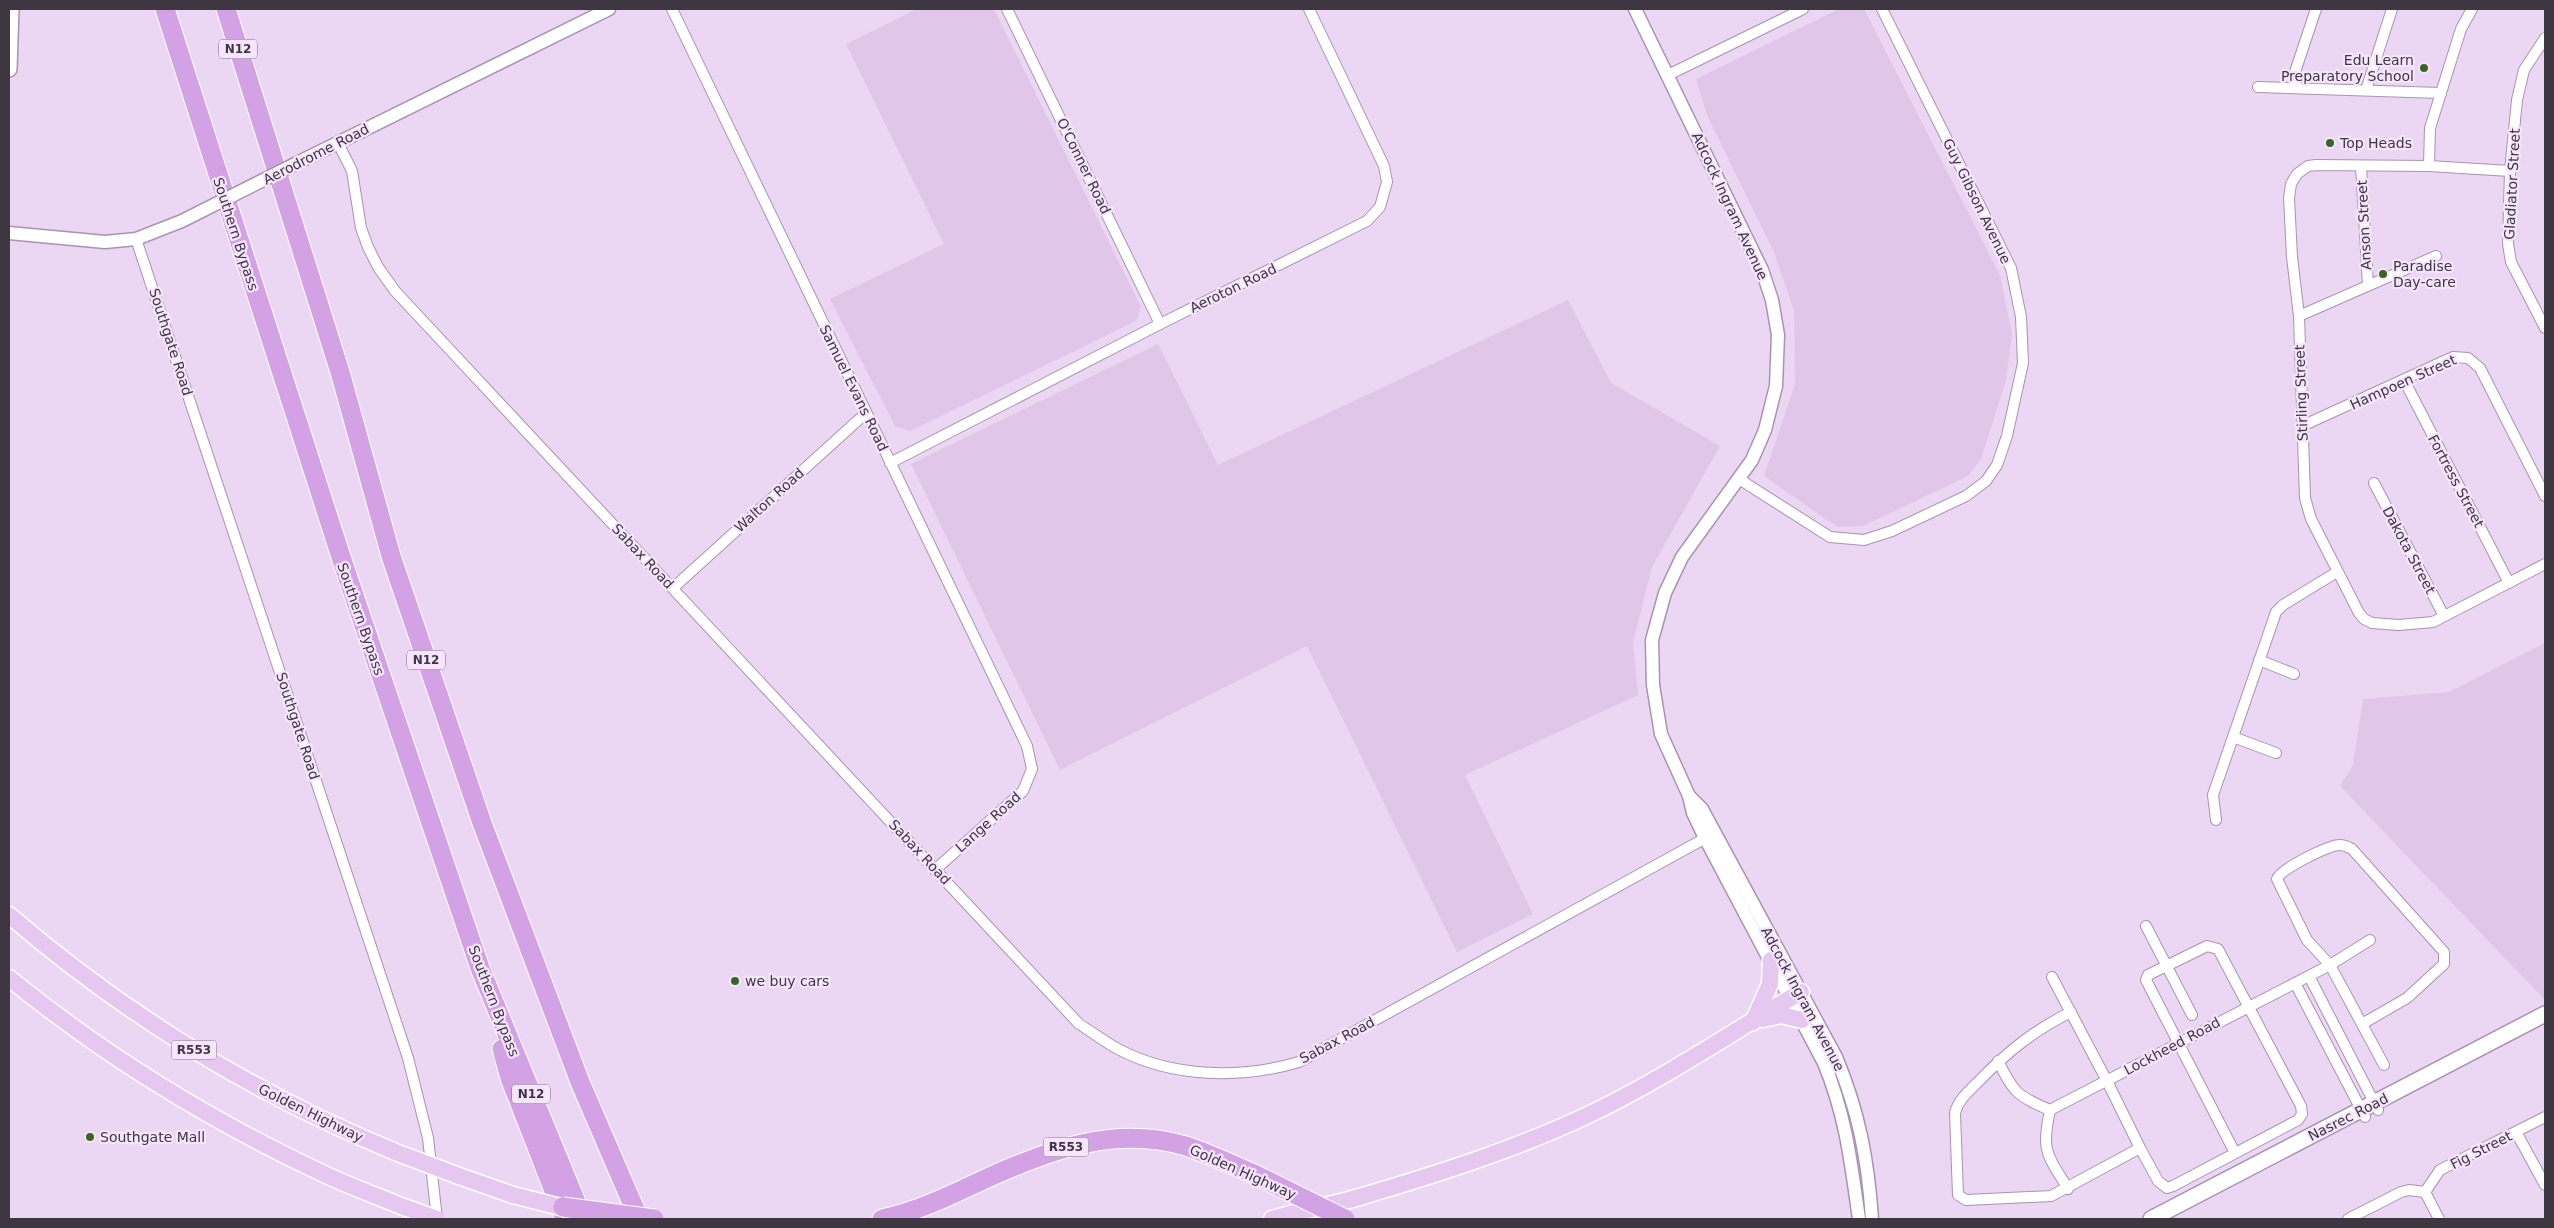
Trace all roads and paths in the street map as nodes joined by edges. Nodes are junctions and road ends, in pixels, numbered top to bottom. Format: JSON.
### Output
{"nodes":[{"id":1,"x":11,"y":9,"type":"edge"},
{"id":2,"x":164,"y":9,"type":"edge"},
{"id":3,"x":216,"y":9,"type":"edge"},
{"id":4,"x":226,"y":9,"type":"edge"},
{"id":5,"x":609,"y":9,"type":"edge"},
{"id":6,"x":672,"y":9,"type":"edge"},
{"id":7,"x":1008,"y":9,"type":"edge"},
{"id":8,"x":1309,"y":9,"type":"edge"},
{"id":9,"x":1635,"y":9,"type":"edge"},
{"id":10,"x":1803,"y":9,"type":"edge"},
{"id":11,"x":1882,"y":9,"type":"edge"},
{"id":12,"x":2316,"y":9,"type":"edge"},
{"id":13,"x":2392,"y":9,"type":"edge"},
{"id":14,"x":2472,"y":9,"type":"edge"},
{"id":15,"x":2545,"y":38,"type":"edge"},
{"id":16,"x":9,"y":69,"type":"edge"},
{"id":17,"x":1668,"y":75,"type":"junction"},
{"id":18,"x":2258,"y":87,"type":"dead end"},
{"id":19,"x":2296,"y":88,"type":"junction"},
{"id":20,"x":250,"y":89,"type":"junction"},
{"id":21,"x":2366,"y":90,"type":"junction"},
{"id":22,"x":2441,"y":93,"type":"junction"},
{"id":23,"x":338,"y":143,"type":"junction"},
{"id":24,"x":2361,"y":166,"type":"junction"},
{"id":25,"x":2429,"y":166,"type":"junction"},
{"id":26,"x":2510,"y":170,"type":"junction"},
{"id":27,"x":9,"y":233,"type":"edge"},
{"id":28,"x":136,"y":239,"type":"junction"},
{"id":29,"x":2436,"y":256,"type":"dead end"},
{"id":30,"x":2368,"y":285,"type":"junction"},
{"id":31,"x":2299,"y":316,"type":"junction"},
{"id":32,"x":1160,"y":324,"type":"junction"},
{"id":33,"x":2545,"y":328,"type":"edge"},
{"id":34,"x":2404,"y":380,"type":"junction"},
{"id":35,"x":866,"y":413,"type":"junction"},
{"id":36,"x":2302,"y":426,"type":"junction"},
{"id":37,"x":890,"y":463,"type":"junction"},
{"id":38,"x":1739,"y":479,"type":"junction"},
{"id":39,"x":2374,"y":483,"type":"dead end"},
{"id":40,"x":2545,"y":496,"type":"edge"},
{"id":41,"x":2545,"y":564,"type":"edge"},
{"id":42,"x":2337,"y":572,"type":"junction"},
{"id":43,"x":2509,"y":583,"type":"junction"},
{"id":44,"x":673,"y":588,"type":"junction"},
{"id":45,"x":2444,"y":616,"type":"junction"},
{"id":46,"x":2259,"y":660,"type":"junction"},
{"id":47,"x":2294,"y":674,"type":"dead end"},
{"id":48,"x":2233,"y":737,"type":"junction"},
{"id":49,"x":2276,"y":753,"type":"dead end"},
{"id":50,"x":1032,"y":769,"type":"joint"},
{"id":51,"x":2216,"y":820,"type":"dead end"},
{"id":52,"x":1710,"y":835,"type":"junction"},
{"id":53,"x":936,"y":869,"type":"junction"},
{"id":54,"x":9,"y":916,"type":"edge"},
{"id":55,"x":2146,"y":926,"type":"dead end"},
{"id":56,"x":2370,"y":940,"type":"dead end"},
{"id":57,"x":1771,"y":960,"type":"junction"},
{"id":58,"x":2167,"y":965,"type":"junction"},
{"id":59,"x":2330,"y":965,"type":"junction"},
{"id":60,"x":480,"y":968,"type":"junction"},
{"id":61,"x":2309,"y":976,"type":"junction"},
{"id":62,"x":2052,"y":977,"type":"dead end"},
{"id":63,"x":9,"y":978,"type":"edge"},
{"id":64,"x":2295,"y":983,"type":"junction"},
{"id":65,"x":1795,"y":996,"type":"junction"},
{"id":66,"x":2248,"y":1007,"type":"junction"},
{"id":67,"x":2071,"y":1012,"type":"junction"},
{"id":68,"x":2545,"y":1014,"type":"edge"},
{"id":69,"x":2192,"y":1015,"type":"dead end"},
{"id":70,"x":1802,"y":1020,"type":"junction"},
{"id":71,"x":1754,"y":1022,"type":"junction"},
{"id":72,"x":2545,"y":1023,"type":"edge"},
{"id":73,"x":2362,"y":1024,"type":"junction"},
{"id":74,"x":2342,"y":1040,"type":"junction"},
{"id":75,"x":2177,"y":1043,"type":"junction"},
{"id":76,"x":2328,"y":1047,"type":"junction"},
{"id":77,"x":1998,"y":1061,"type":"junction"},
{"id":78,"x":2384,"y":1065,"type":"dead end"},
{"id":79,"x":2107,"y":1081,"type":"junction"},
{"id":80,"x":2050,"y":1110,"type":"junction"},
{"id":81,"x":2370,"y":1110,"type":"junction"},
{"id":82,"x":2545,"y":1117,"type":"edge"},
{"id":83,"x":2516,"y":1132,"type":"junction"},
{"id":84,"x":2140,"y":1148,"type":"junction"},
{"id":85,"x":2235,"y":1153,"type":"junction"},
{"id":86,"x":2545,"y":1185,"type":"edge"},
{"id":87,"x":2068,"y":1189,"type":"junction"},
{"id":88,"x":2425,"y":1192,"type":"junction"},
{"id":89,"x":564,"y":1213,"type":"edge"},
{"id":90,"x":1279,"y":1217,"type":"edge"},
{"id":91,"x":437,"y":1219,"type":"edge"},
{"id":92,"x":583,"y":1219,"type":"edge"},
{"id":93,"x":604,"y":1219,"type":"edge"},
{"id":94,"x":639,"y":1219,"type":"edge"},
{"id":95,"x":654,"y":1219,"type":"edge"},
{"id":96,"x":882,"y":1219,"type":"edge"},
{"id":97,"x":1263,"y":1219,"type":"edge"},
{"id":98,"x":1345,"y":1219,"type":"edge"},
{"id":99,"x":1859,"y":1219,"type":"edge"},
{"id":100,"x":1872,"y":1219,"type":"edge"},
{"id":101,"x":2151,"y":1219,"type":"edge"},
{"id":102,"x":2170,"y":1219,"type":"edge"},
{"id":103,"x":2348,"y":1219,"type":"edge"},
{"id":104,"x":2439,"y":1219,"type":"edge"}],
"edges":[{"from":1,"to":16,"type":"main road"},
{"from":2,"to":60,"type":"highway","name":"Southern Bypass","number":"N12"},
{"from":3,"to":20,"type":"highway"},
{"from":4,"to":20,"type":"highway","number":"N12"},
{"from":5,"to":23,"type":"street","name":"Aerodrome Road"},
{"from":6,"to":35,"type":"street","name":"Samuel Evans Road"},
{"from":7,"to":32,"type":"street","name":"O'Conner Road"},
{"from":8,"to":32,"type":"street","name":"Aeroton Road"},
{"from":9,"to":17,"type":"street","name":"Adcock Ingram Avenue"},
{"from":10,"to":17,"type":"street"},
{"from":11,"to":38,"type":"street","name":"Guy Gibson Avenue"},
{"from":12,"to":19,"type":"street"},
{"from":13,"to":21,"type":"street"},
{"from":14,"to":22,"type":"street"},
{"from":15,"to":26,"type":"street","name":"Gladiator Street"},
{"from":17,"to":38,"type":"street","name":"Adcock Ingram Avenue"},
{"from":18,"to":19,"type":"street"},
{"from":19,"to":21,"type":"street"},
{"from":20,"to":94,"type":"highway","number":"N12"},
{"from":21,"to":22,"type":"street"},
{"from":22,"to":25,"type":"street"},
{"from":23,"to":28,"type":"street","name":"Aerodrome Road","bridge":true},
{"from":23,"to":44,"type":"street","name":"Sabax Road"},
{"from":24,"to":25,"type":"street","name":"Stirling Street"},
{"from":24,"to":30,"type":"street","name":"Anson Street"},
{"from":24,"to":31,"type":"street","name":"Stirling Street"},
{"from":25,"to":26,"type":"street","name":"Stirling Street"},
{"from":26,"to":33,"type":"street","name":"Gladiator Street"},
{"from":27,"to":28,"type":"street","name":"Aerodrome Road"},
{"from":28,"to":91,"type":"street","name":"Southgate Road"},
{"from":29,"to":30,"type":"street"},
{"from":30,"to":31,"type":"street"},
{"from":31,"to":36,"type":"street","name":"Stirling Street"},
{"from":32,"to":37,"type":"street","name":"Aeroton Road"},
{"from":34,"to":36,"type":"street","name":"Hampoen Street"},
{"from":34,"to":40,"type":"street","name":"Hampoen Street"},
{"from":34,"to":43,"type":"street","name":"Fortress Street"},
{"from":35,"to":37,"type":"street","name":"Samuel Evans Road"},
{"from":35,"to":44,"type":"street","name":"Walton Road"},
{"from":36,"to":42,"type":"street","name":"Stirling Street"},
{"from":37,"to":50,"type":"street","name":"Samuel Evans Road"},
{"from":38,"to":52,"type":"street","name":"Adcock Ingram Avenue"},
{"from":39,"to":45,"type":"street","name":"Dakota Street"},
{"from":41,"to":43,"type":"street","name":"Stirling Street"},
{"from":42,"to":45,"type":"street","name":"Stirling Street"},
{"from":42,"to":46,"type":"street"},
{"from":43,"to":45,"type":"street","name":"Stirling Street"},
{"from":44,"to":53,"type":"street","name":"Sabax Road"},
{"from":46,"to":47,"type":"street"},
{"from":46,"to":48,"type":"street"},
{"from":48,"to":49,"type":"street"},
{"from":48,"to":51,"type":"street"},
{"from":50,"to":53,"type":"street","name":"Lange Road"},
{"from":52,"to":53,"type":"street","name":"Sabax Road"},
{"from":52,"to":57,"type":"street","name":"Adcock Ingram Avenue"},
{"from":52,"to":65,"type":"street","name":"Adcock Ingram Avenue"},
{"from":54,"to":89,"type":"main road","name":"Golden Highway","number":"R553","bridge":true},
{"from":55,"to":58,"type":"street"},
{"from":56,"to":59,"type":"street","name":"Lockheed Road"},
{"from":57,"to":65,"type":"street","name":"Adcock Ingram Avenue"},
{"from":57,"to":71,"type":"main road"},
{"from":58,"to":66,"type":"street"},
{"from":58,"to":69,"type":"street"},
{"from":58,"to":75,"type":"street"},
{"from":59,"to":61,"type":"street","name":"Lockheed Road"},
{"from":59,"to":73,"type":"street"},
{"from":59,"to":73,"type":"street"},
{"from":60,"to":89,"type":"highway"},
{"from":60,"to":92,"type":"highway","name":"Southern Bypass","number":"N12"},
{"from":61,"to":64,"type":"street","name":"Lockheed Road"},
{"from":61,"to":74,"type":"street"},
{"from":62,"to":67,"type":"street"},
{"from":63,"to":91,"type":"main road","bridge":true},
{"from":64,"to":66,"type":"street","name":"Lockheed Road"},
{"from":64,"to":76,"type":"street"},
{"from":65,"to":70,"type":"street","name":"Adcock Ingram Avenue"},
{"from":65,"to":71,"type":"main road"},
{"from":65,"to":100,"type":"street","name":"Adcock Ingram Avenue"},
{"from":66,"to":75,"type":"street","name":"Lockheed Road"},
{"from":66,"to":85,"type":"street"},
{"from":67,"to":77,"type":"street"},
{"from":67,"to":79,"type":"street"},
{"from":68,"to":81,"type":"main road","name":"Nasrec Road"},
{"from":70,"to":71,"type":"main road"},
{"from":70,"to":99,"type":"street","name":"Adcock Ingram Avenue"},
{"from":71,"to":90,"type":"main road"},
{"from":72,"to":81,"type":"main road","name":"Nasrec Road"},
{"from":73,"to":78,"type":"street"},
{"from":74,"to":76,"type":"street"},
{"from":74,"to":81,"type":"street"},
{"from":75,"to":79,"type":"street","name":"Lockheed Road"},
{"from":75,"to":85,"type":"street"},
{"from":76,"to":81,"type":"street"},
{"from":77,"to":80,"type":"street"},
{"from":77,"to":87,"type":"street"},
{"from":79,"to":80,"type":"street","name":"Lockheed Road"},
{"from":79,"to":84,"type":"street"},
{"from":80,"to":87,"type":"street"},
{"from":81,"to":101,"type":"main road","name":"Nasrec Road"},
{"from":81,"to":102,"type":"main road","name":"Nasrec Road"},
{"from":82,"to":83,"type":"street","name":"Fig Street"},
{"from":83,"to":86,"type":"street"},
{"from":83,"to":88,"type":"street","name":"Fig Street"},
{"from":84,"to":85,"type":"street"},
{"from":84,"to":87,"type":"street"},
{"from":88,"to":103,"type":"street"},
{"from":88,"to":104,"type":"street"},
{"from":89,"to":93,"type":"main road","bridge":true},
{"from":89,"to":95,"type":"highway","name":"Golden Highway","number":"R553","bridge":true},
{"from":90,"to":97,"type":"main road"},
{"from":96,"to":98,"type":"highway","name":"Golden Highway","number":"R553","bridge":true}]}
